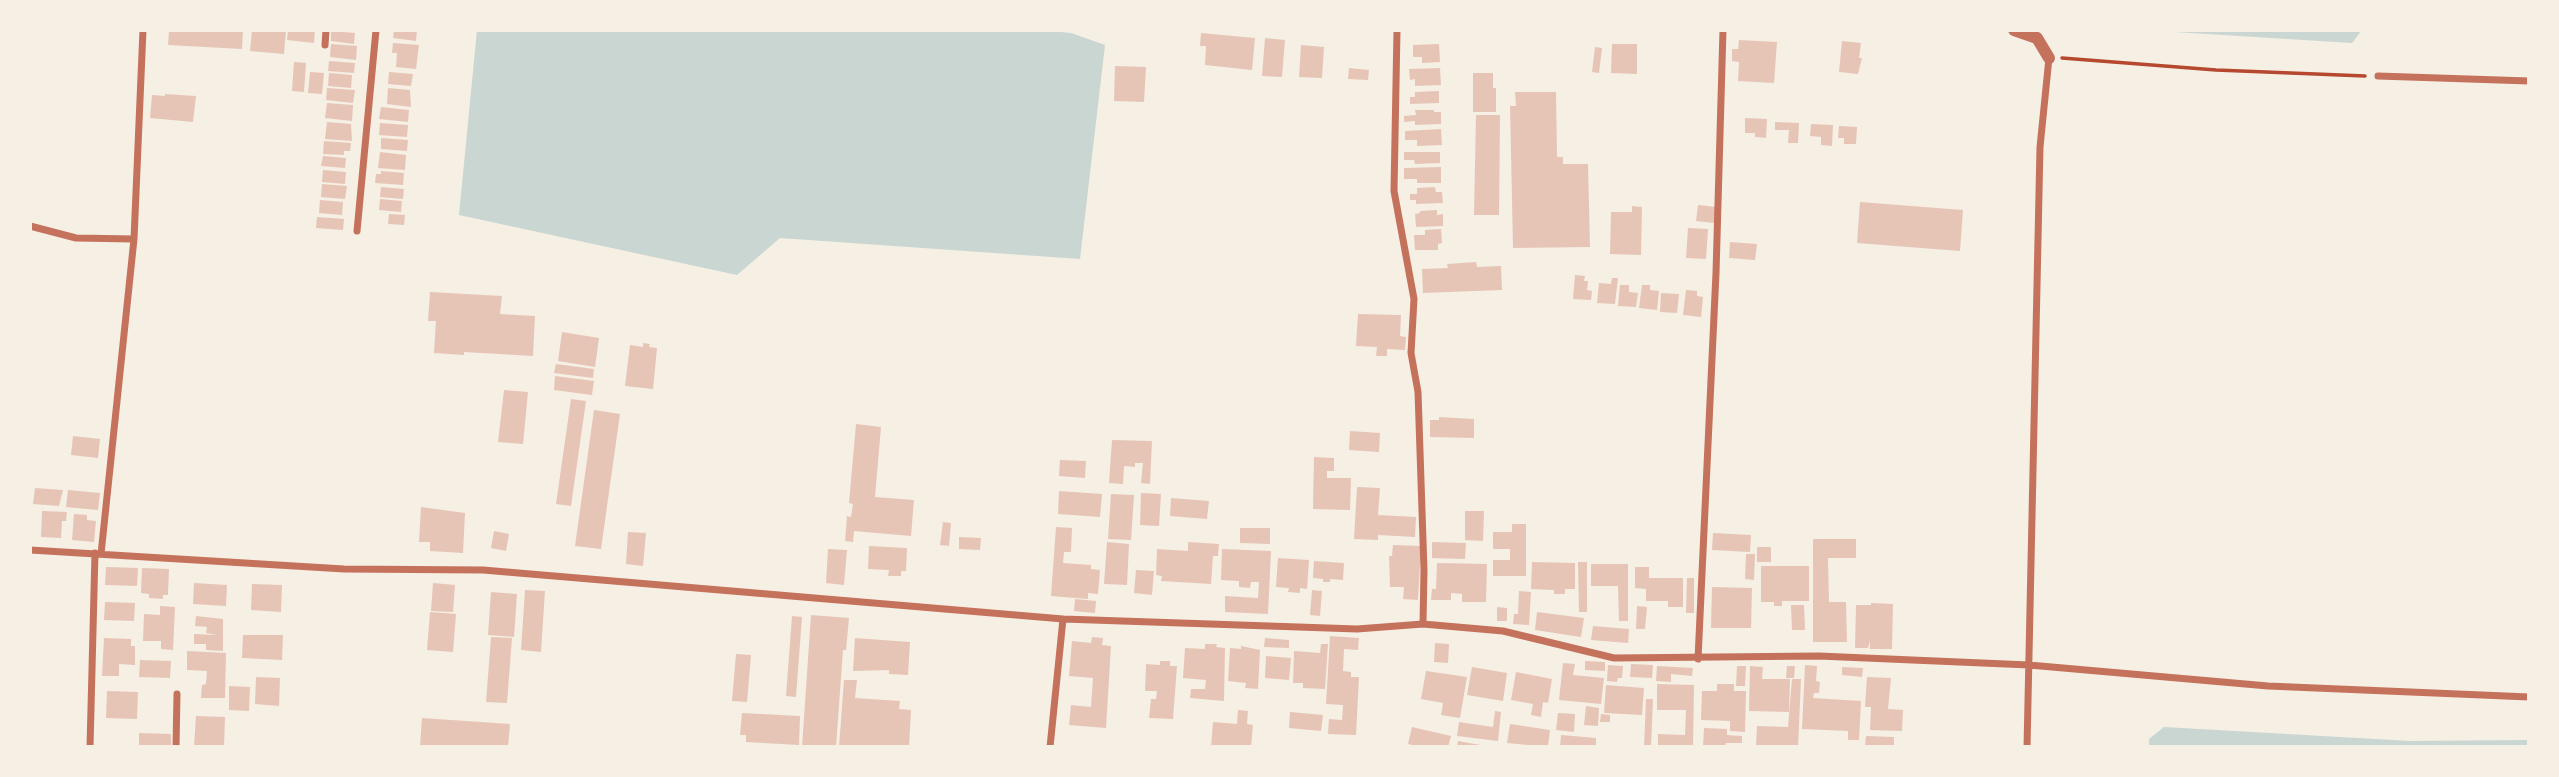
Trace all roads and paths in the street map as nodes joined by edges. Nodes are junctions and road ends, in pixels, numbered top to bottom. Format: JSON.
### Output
{"nodes":[{"id":1,"x":143,"y":30,"type":"edge"},
{"id":2,"x":327,"y":30,"type":"edge"},
{"id":3,"x":376,"y":30,"type":"edge"},
{"id":4,"x":1397,"y":30,"type":"edge"},
{"id":5,"x":1723,"y":30,"type":"edge"},
{"id":6,"x":2014,"y":30,"type":"edge"},
{"id":7,"x":325,"y":46,"type":"dead end"},
{"id":8,"x":2049,"y":58,"type":"junction"},
{"id":9,"x":2378,"y":76,"type":"joint"},
{"id":10,"x":2529,"y":81,"type":"edge"},
{"id":11,"x":30,"y":226,"type":"edge"},
{"id":12,"x":357,"y":231,"type":"dead end"},
{"id":13,"x":134,"y":239,"type":"junction"},
{"id":14,"x":30,"y":550,"type":"edge"},
{"id":15,"x":98,"y":554,"type":"junction"},
{"id":16,"x":1063,"y":619,"type":"junction"},
{"id":17,"x":1423,"y":624,"type":"junction"},
{"id":18,"x":1698,"y":659,"type":"junction"},
{"id":19,"x":2029,"y":665,"type":"junction"},
{"id":20,"x":177,"y":695,"type":"dead end"},
{"id":21,"x":2529,"y":696,"type":"edge"},
{"id":22,"x":90,"y":747,"type":"edge"},
{"id":23,"x":176,"y":747,"type":"edge"},
{"id":24,"x":1050,"y":747,"type":"edge"},
{"id":25,"x":2027,"y":747,"type":"edge"}],
"edges":[{"from":1,"to":13,"type":"street"},
{"from":2,"to":7,"type":"street"},
{"from":3,"to":12,"type":"street"},
{"from":4,"to":17,"type":"street"},
{"from":5,"to":18,"type":"street"},
{"from":6,"to":8,"type":"street"},
{"from":8,"to":9,"type":"path"},
{"from":8,"to":19,"type":"street"},
{"from":9,"to":10,"type":"street"},
{"from":11,"to":13,"type":"street"},
{"from":13,"to":15,"type":"street"},
{"from":14,"to":15,"type":"street"},
{"from":15,"to":16,"type":"street"},
{"from":15,"to":22,"type":"street"},
{"from":16,"to":17,"type":"street"},
{"from":16,"to":24,"type":"street"},
{"from":17,"to":18,"type":"street"},
{"from":18,"to":19,"type":"street"},
{"from":19,"to":21,"type":"street"},
{"from":19,"to":25,"type":"street"},
{"from":20,"to":23,"type":"street"}]}
